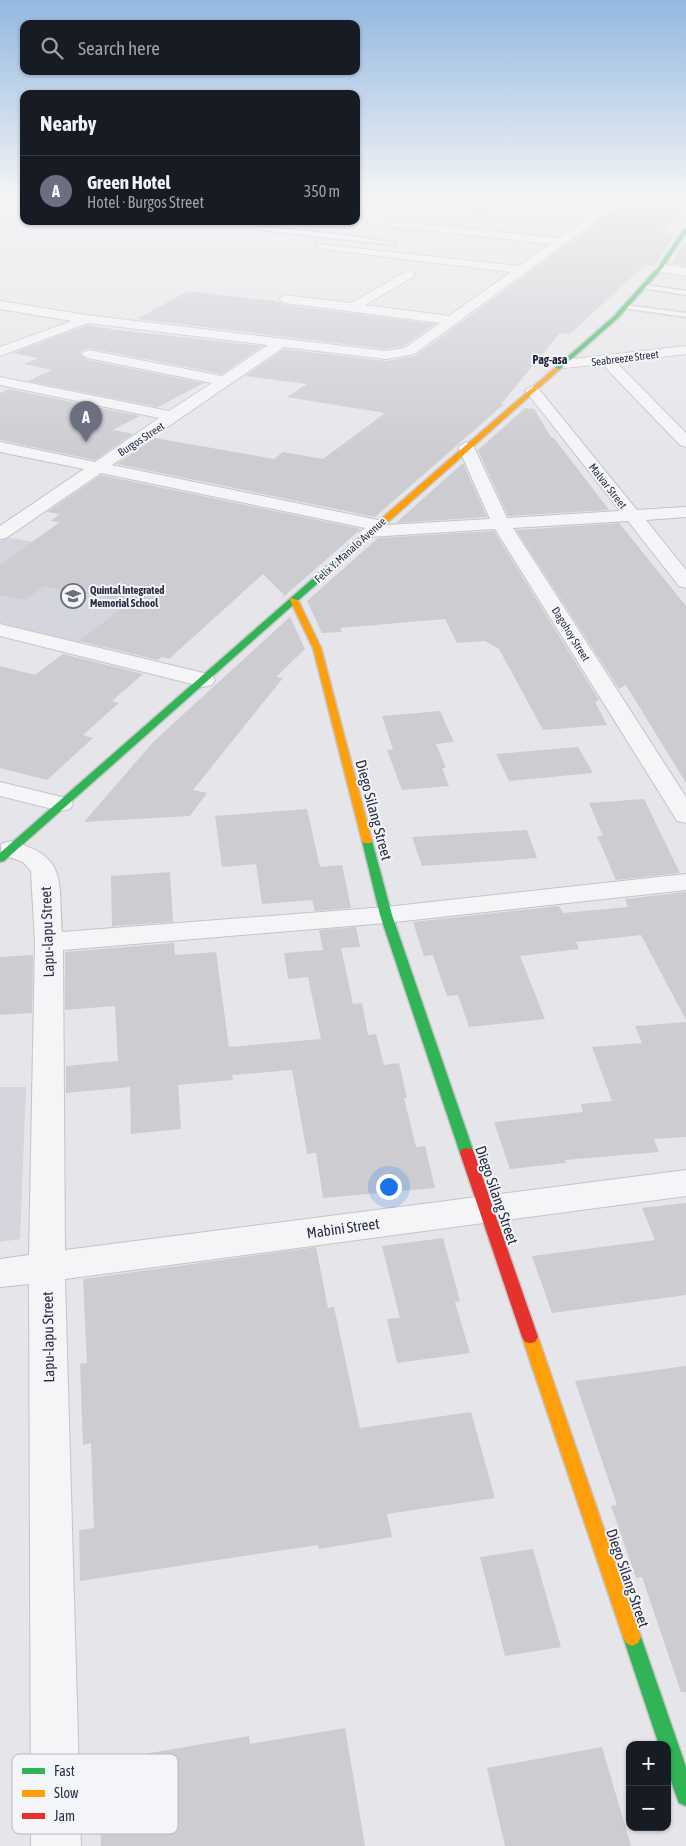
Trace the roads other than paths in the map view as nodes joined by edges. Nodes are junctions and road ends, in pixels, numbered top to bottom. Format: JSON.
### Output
{"nodes":[{"id":1,"x":395,"y":282,"type":"edge"},
{"id":2,"x":505,"y":282,"type":"edge"},
{"id":3,"x":649,"y":282,"type":"edge"},
{"id":4,"x":645,"y":287,"type":"junction"},
{"id":5,"x":686,"y":293,"type":"edge"},
{"id":6,"x":285,"y":300,"type":"dead end"},
{"id":7,"x":0,"y":305,"type":"edge"},
{"id":8,"x":625,"y":307,"type":"junction"},
{"id":9,"x":352,"y":308,"type":"junction"},
{"id":10,"x":686,"y":309,"type":"edge"},
{"id":11,"x":682,"y":314,"type":"edge"},
{"id":12,"x":86,"y":319,"type":"junction"},
{"id":13,"x":451,"y":320,"type":"junction"},
{"id":14,"x":280,"y":343,"type":"junction"},
{"id":15,"x":686,"y":350,"type":"edge"},
{"id":16,"x":0,"y":352,"type":"edge"},
{"id":17,"x":88,"y":354,"type":"dead end"},
{"id":18,"x":607,"y":361,"type":"junction"},
{"id":19,"x":564,"y":364,"type":"junction"},
{"id":20,"x":226,"y":381,"type":"junction"},
{"id":21,"x":0,"y":382,"type":"edge"},
{"id":22,"x":532,"y":390,"type":"junction"},
{"id":23,"x":174,"y":417,"type":"junction"},
{"id":24,"x":686,"y":442,"type":"edge"},
{"id":25,"x":0,"y":447,"type":"edge"},
{"id":26,"x":466,"y":447,"type":"junction"},
{"id":27,"x":96,"y":469,"type":"junction"},
{"id":28,"x":686,"y":512,"type":"edge"},
{"id":29,"x":632,"y":516,"type":"junction"},
{"id":30,"x":501,"y":524,"type":"junction"},
{"id":31,"x":373,"y":529,"type":"junction"},
{"id":32,"x":0,"y":534,"type":"edge"},
{"id":33,"x":686,"y":582,"type":"edge"},
{"id":34,"x":294,"y":600,"type":"junction"},
{"id":35,"x":0,"y":630,"type":"edge"},
{"id":36,"x":204,"y":680,"type":"junction"},
{"id":37,"x":0,"y":789,"type":"edge"},
{"id":38,"x":61,"y":804,"type":"junction"},
{"id":39,"x":686,"y":816,"type":"edge"},
{"id":40,"x":5,"y":854,"type":"edge"},
{"id":41,"x":686,"y":882,"type":"edge"},
{"id":42,"x":386,"y":915,"type":"junction"},
{"id":43,"x":49,"y":942,"type":"junction"},
{"id":44,"x":686,"y":1183,"type":"edge"},
{"id":45,"x":486,"y":1209,"type":"junction"},
{"id":46,"x":47,"y":1268,"type":"junction"},
{"id":47,"x":0,"y":1273,"type":"edge"},
{"id":48,"x":55,"y":1754,"type":"edge"},
{"id":49,"x":686,"y":1796,"type":"edge"}],
"edges":[{"from":1,"to":9,"type":"street"},
{"from":2,"to":13,"type":"street"},
{"from":3,"to":4,"type":"main road","name":"Felix Y. Manalo Avenue"},
{"from":4,"to":5,"type":"lane"},
{"from":4,"to":8,"type":"main road","name":"Felix Y. Manalo Avenue"},
{"from":6,"to":9,"type":"street"},
{"from":7,"to":12,"type":"street"},
{"from":8,"to":11,"type":"lane"},
{"from":8,"to":19,"type":"main road","name":"Felix Y. Manalo Avenue"},
{"from":9,"to":13,"type":"street"},
{"from":10,"to":11,"type":"lane"},
{"from":12,"to":14,"type":"street"},
{"from":12,"to":16,"type":"street"},
{"from":13,"to":14,"type":"street"},
{"from":14,"to":20,"type":"street","name":"Burgos Street"},
{"from":15,"to":18,"type":"street","name":"Seabreeze Street"},
{"from":17,"to":20,"type":"street"},
{"from":18,"to":19,"type":"street","name":"Seabreeze Street"},
{"from":18,"to":24,"type":"street"},
{"from":19,"to":22,"type":"main road","name":"Felix Y. Manalo Avenue"},
{"from":20,"to":23,"type":"street","name":"Burgos Street"},
{"from":21,"to":23,"type":"street"},
{"from":22,"to":26,"type":"main road","name":"Felix Y. Manalo Avenue"},
{"from":22,"to":29,"type":"street","name":"Malvar Street"},
{"from":23,"to":27,"type":"street","name":"Burgos Street"},
{"from":25,"to":27,"type":"street"},
{"from":26,"to":30,"type":"street","name":"Dagohoy Street"},
{"from":26,"to":31,"type":"main road","name":"Felix Y. Manalo Avenue"},
{"from":27,"to":31,"type":"street"},
{"from":27,"to":32,"type":"street","name":"Burgos Street"},
{"from":28,"to":29,"type":"street"},
{"from":29,"to":30,"type":"street"},
{"from":29,"to":33,"type":"street","name":"Malvar Street"},
{"from":30,"to":31,"type":"street"},
{"from":30,"to":39,"type":"street","name":"Dagohoy Street"},
{"from":31,"to":34,"type":"main road","name":"Felix Y. Manalo Avenue"},
{"from":34,"to":36,"type":"main road","name":"Felix Y. Manalo Avenue"},
{"from":34,"to":42,"type":"main road","name":"Diego Silang Street"},
{"from":35,"to":36,"type":"street"},
{"from":36,"to":38,"type":"main road","name":"Felix Y. Manalo Avenue"},
{"from":37,"to":38,"type":"street"},
{"from":38,"to":40,"type":"main road","name":"Felix Y. Manalo Avenue"},
{"from":40,"to":43,"type":"street","name":"Lapu-lapu Street"},
{"from":41,"to":42,"type":"street"},
{"from":42,"to":43,"type":"street"},
{"from":42,"to":45,"type":"main road","name":"Diego Silang Street"},
{"from":43,"to":46,"type":"street","name":"Lapu-lapu Street"},
{"from":44,"to":45,"type":"street","name":"Mabini Street"},
{"from":45,"to":46,"type":"street","name":"Mabini Street"},
{"from":45,"to":49,"type":"main road","name":"Diego Silang Street"},
{"from":46,"to":47,"type":"street","name":"Mabini Street"},
{"from":46,"to":48,"type":"street","name":"Lapu-lapu Street"}]}
